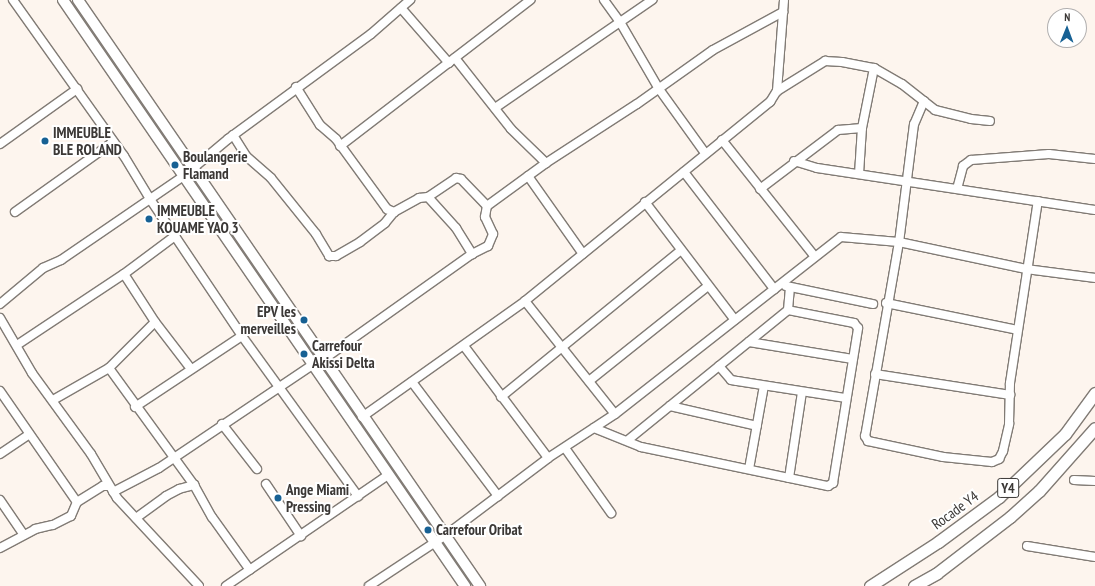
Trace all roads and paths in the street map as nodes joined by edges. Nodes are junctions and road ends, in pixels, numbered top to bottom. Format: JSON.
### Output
{"nodes":[{"id":1,"x":13,"y":0,"type":"edge"},
{"id":2,"x":63,"y":0,"type":"edge"},
{"id":3,"x":78,"y":0,"type":"edge"},
{"id":4,"x":410,"y":0,"type":"edge"},
{"id":5,"x":530,"y":0,"type":"edge"},
{"id":6,"x":604,"y":0,"type":"edge"},
{"id":7,"x":652,"y":0,"type":"edge"},
{"id":8,"x":784,"y":0,"type":"edge"},
{"id":9,"x":401,"y":8,"type":"junction"},
{"id":10,"x":783,"y":12,"type":"junction"},
{"id":11,"x":620,"y":22,"type":"junction"},
{"id":12,"x":452,"y":60,"type":"junction"},
{"id":13,"x":874,"y":68,"type":"junction"},
{"id":14,"x":296,"y":87,"type":"junction"},
{"id":15,"x":659,"y":89,"type":"junction"},
{"id":16,"x":78,"y":90,"type":"junction"},
{"id":17,"x":777,"y":91,"type":"junction"},
{"id":18,"x":924,"y":101,"type":"junction"},
{"id":19,"x":495,"y":108,"type":"junction"},
{"id":20,"x":990,"y":120,"type":"dead end"},
{"id":21,"x":862,"y":128,"type":"junction"},
{"id":22,"x":233,"y":135,"type":"junction"},
{"id":23,"x":722,"y":140,"type":"junction"},
{"id":24,"x":113,"y":142,"type":"junction"},
{"id":25,"x":0,"y":144,"type":"edge"},
{"id":26,"x":340,"y":146,"type":"junction"},
{"id":27,"x":705,"y":153,"type":"junction"},
{"id":28,"x":1095,"y":159,"type":"edge"},
{"id":29,"x":794,"y":161,"type":"junction"},
{"id":30,"x":546,"y":163,"type":"junction"},
{"id":31,"x":194,"y":168,"type":"junction"},
{"id":32,"x":684,"y":172,"type":"junction"},
{"id":33,"x":859,"y":174,"type":"junction"},
{"id":34,"x":185,"y":175,"type":"junction"},
{"id":35,"x":528,"y":176,"type":"junction"},
{"id":36,"x":906,"y":181,"type":"junction"},
{"id":37,"x":760,"y":189,"type":"junction"},
{"id":38,"x":957,"y":189,"type":"junction"},
{"id":39,"x":428,"y":197,"type":"junction"},
{"id":40,"x":150,"y":199,"type":"junction"},
{"id":41,"x":1038,"y":201,"type":"junction"},
{"id":42,"x":646,"y":202,"type":"junction"},
{"id":43,"x":487,"y":206,"type":"junction"},
{"id":44,"x":1095,"y":210,"type":"edge"},
{"id":45,"x":15,"y":212,"type":"dead end"},
{"id":46,"x":394,"y":212,"type":"junction"},
{"id":47,"x":175,"y":236,"type":"junction"},
{"id":48,"x":898,"y":242,"type":"junction"},
{"id":49,"x":680,"y":251,"type":"junction"},
{"id":50,"x":472,"y":254,"type":"junction"},
{"id":51,"x":583,"y":254,"type":"junction"},
{"id":52,"x":815,"y":258,"type":"junction"},
{"id":53,"x":1026,"y":269,"type":"junction"},
{"id":54,"x":124,"y":274,"type":"junction"},
{"id":55,"x":1095,"y":278,"type":"edge"},
{"id":56,"x":708,"y":286,"type":"junction"},
{"id":57,"x":777,"y":287,"type":"junction"},
{"id":58,"x":790,"y":287,"type":"junction"},
{"id":59,"x":525,"y":301,"type":"junction"},
{"id":60,"x":886,"y":303,"type":"junction"},
{"id":61,"x":0,"y":304,"type":"edge"},
{"id":62,"x":873,"y":304,"type":"dead end"},
{"id":63,"x":788,"y":310,"type":"junction"},
{"id":64,"x":0,"y":318,"type":"edge"},
{"id":65,"x":734,"y":320,"type":"junction"},
{"id":66,"x":155,"y":322,"type":"junction"},
{"id":67,"x":1017,"y":330,"type":"junction"},
{"id":68,"x":242,"y":336,"type":"junction"},
{"id":69,"x":749,"y":342,"type":"junction"},
{"id":70,"x":17,"y":345,"type":"junction"},
{"id":71,"x":464,"y":346,"type":"junction"},
{"id":72,"x":560,"y":347,"type":"junction"},
{"id":73,"x":324,"y":359,"type":"junction"},
{"id":74,"x":853,"y":359,"type":"junction"},
{"id":75,"x":312,"y":365,"type":"junction"},
{"id":76,"x":719,"y":366,"type":"junction"},
{"id":77,"x":109,"y":368,"type":"junction"},
{"id":78,"x":191,"y":369,"type":"junction"},
{"id":79,"x":875,"y":374,"type":"junction"},
{"id":80,"x":412,"y":382,"type":"junction"},
{"id":81,"x":589,"y":382,"type":"junction"},
{"id":82,"x":279,"y":386,"type":"junction"},
{"id":83,"x":764,"y":386,"type":"junction"},
{"id":84,"x":0,"y":391,"type":"edge"},
{"id":85,"x":802,"y":392,"type":"junction"},
{"id":86,"x":1095,"y":393,"type":"edge"},
{"id":87,"x":1010,"y":395,"type":"junction"},
{"id":88,"x":501,"y":396,"type":"junction"},
{"id":89,"x":846,"y":398,"type":"junction"},
{"id":90,"x":53,"y":400,"type":"junction"},
{"id":91,"x":670,"y":406,"type":"junction"},
{"id":92,"x":135,"y":407,"type":"junction"},
{"id":93,"x":615,"y":414,"type":"junction"},
{"id":94,"x":362,"y":417,"type":"junction"},
{"id":95,"x":222,"y":424,"type":"junction"},
{"id":96,"x":757,"y":426,"type":"junction"},
{"id":97,"x":594,"y":428,"type":"junction"},
{"id":98,"x":1095,"y":428,"type":"edge"},
{"id":99,"x":28,"y":435,"type":"junction"},
{"id":100,"x":628,"y":440,"type":"junction"},
{"id":101,"x":564,"y":448,"type":"junction"},
{"id":102,"x":0,"y":454,"type":"edge"},
{"id":103,"x":173,"y":456,"type":"junction"},
{"id":104,"x":548,"y":458,"type":"junction"},
{"id":105,"x":749,"y":469,"type":"junction"},
{"id":106,"x":257,"y":470,"type":"dead end"},
{"id":107,"x":388,"y":475,"type":"junction"},
{"id":108,"x":789,"y":478,"type":"junction"},
{"id":109,"x":1074,"y":480,"type":"dead end"},
{"id":110,"x":1095,"y":481,"type":"edge"},
{"id":111,"x":266,"y":484,"type":"dead end"},
{"id":112,"x":194,"y":485,"type":"junction"},
{"id":113,"x":111,"y":489,"type":"junction"},
{"id":114,"x":358,"y":496,"type":"junction"},
{"id":115,"x":498,"y":496,"type":"junction"},
{"id":116,"x":0,"y":500,"type":"edge"},
{"id":117,"x":77,"y":502,"type":"junction"},
{"id":118,"x":611,"y":513,"type":"dead end"},
{"id":119,"x":136,"y":518,"type":"junction"},
{"id":120,"x":24,"y":535,"type":"junction"},
{"id":121,"x":446,"y":535,"type":"junction"},
{"id":122,"x":301,"y":536,"type":"junction"},
{"id":123,"x":435,"y":542,"type":"junction"},
{"id":124,"x":1028,"y":546,"type":"dead end"},
{"id":125,"x":0,"y":548,"type":"edge"},
{"id":126,"x":1095,"y":557,"type":"edge"},
{"id":127,"x":905,"y":564,"type":"junction"},
{"id":128,"x":250,"y":570,"type":"junction"},
{"id":129,"x":937,"y":573,"type":"junction"},
{"id":130,"x":199,"y":586,"type":"edge"},
{"id":131,"x":226,"y":586,"type":"edge"},
{"id":132,"x":369,"y":586,"type":"edge"},
{"id":133,"x":465,"y":586,"type":"edge"},
{"id":134,"x":480,"y":586,"type":"edge"},
{"id":135,"x":863,"y":586,"type":"edge"},
{"id":136,"x":870,"y":586,"type":"edge"},
{"id":137,"x":914,"y":586,"type":"edge"},
{"id":138,"x":921,"y":586,"type":"edge"}],
"edges":[{"from":1,"to":16,"type":"street"},
{"from":2,"to":34,"type":"main road"},
{"from":3,"to":31,"type":"main road"},
{"from":4,"to":9,"type":"street"},
{"from":5,"to":12,"type":"street"},
{"from":6,"to":11,"type":"street"},
{"from":7,"to":11,"type":"street"},
{"from":8,"to":10,"type":"street"},
{"from":9,"to":12,"type":"street"},
{"from":9,"to":14,"type":"street"},
{"from":10,"to":15,"type":"street"},
{"from":10,"to":17,"type":"street"},
{"from":11,"to":15,"type":"street"},
{"from":11,"to":19,"type":"street"},
{"from":12,"to":19,"type":"street"},
{"from":12,"to":26,"type":"street"},
{"from":13,"to":17,"type":"street"},
{"from":13,"to":18,"type":"street"},
{"from":13,"to":21,"type":"street"},
{"from":14,"to":22,"type":"street"},
{"from":14,"to":26,"type":"street"},
{"from":15,"to":27,"type":"street"},
{"from":15,"to":30,"type":"street"},
{"from":16,"to":24,"type":"street"},
{"from":16,"to":25,"type":"street"},
{"from":17,"to":23,"type":"street"},
{"from":18,"to":20,"type":"street"},
{"from":18,"to":36,"type":"street"},
{"from":19,"to":30,"type":"street"},
{"from":21,"to":29,"type":"street"},
{"from":21,"to":33,"type":"street"},
{"from":22,"to":31,"type":"street"},
{"from":22,"to":46,"type":"street"},
{"from":23,"to":27,"type":"street"},
{"from":23,"to":37,"type":"street"},
{"from":24,"to":40,"type":"street"},
{"from":24,"to":45,"type":"street"},
{"from":26,"to":46,"type":"street"},
{"from":27,"to":32,"type":"street"},
{"from":28,"to":38,"type":"street"},
{"from":29,"to":33,"type":"street"},
{"from":29,"to":37,"type":"street"},
{"from":30,"to":35,"type":"street"},
{"from":31,"to":34,"type":"street"},
{"from":31,"to":73,"type":"main road"},
{"from":32,"to":42,"type":"street"},
{"from":32,"to":57,"type":"street"},
{"from":33,"to":36,"type":"street"},
{"from":34,"to":40,"type":"street"},
{"from":34,"to":75,"type":"main road"},
{"from":35,"to":43,"type":"street"},
{"from":35,"to":51,"type":"street"},
{"from":36,"to":38,"type":"street"},
{"from":36,"to":48,"type":"street"},
{"from":37,"to":52,"type":"street"},
{"from":38,"to":41,"type":"street"},
{"from":39,"to":43,"type":"street"},
{"from":39,"to":46,"type":"street"},
{"from":39,"to":50,"type":"street"},
{"from":40,"to":47,"type":"street"},
{"from":40,"to":61,"type":"street"},
{"from":41,"to":44,"type":"street"},
{"from":41,"to":53,"type":"street"},
{"from":42,"to":49,"type":"street"},
{"from":42,"to":51,"type":"street"},
{"from":43,"to":50,"type":"street"},
{"from":47,"to":54,"type":"street"},
{"from":47,"to":68,"type":"street"},
{"from":48,"to":52,"type":"street"},
{"from":48,"to":53,"type":"street"},
{"from":48,"to":60,"type":"street"},
{"from":49,"to":56,"type":"street"},
{"from":49,"to":72,"type":"street"},
{"from":50,"to":73,"type":"street"},
{"from":51,"to":59,"type":"street"},
{"from":52,"to":57,"type":"street"},
{"from":53,"to":55,"type":"street"},
{"from":53,"to":67,"type":"street"},
{"from":54,"to":66,"type":"street"},
{"from":54,"to":70,"type":"street"},
{"from":56,"to":65,"type":"street"},
{"from":56,"to":81,"type":"street"},
{"from":57,"to":58,"type":"street"},
{"from":57,"to":65,"type":"street"},
{"from":58,"to":62,"type":"street"},
{"from":58,"to":63,"type":"street"},
{"from":59,"to":71,"type":"street"},
{"from":59,"to":72,"type":"street"},
{"from":60,"to":67,"type":"street"},
{"from":60,"to":79,"type":"street"},
{"from":63,"to":69,"type":"street"},
{"from":63,"to":74,"type":"street"},
{"from":64,"to":70,"type":"street"},
{"from":65,"to":93,"type":"street"},
{"from":66,"to":77,"type":"street"},
{"from":66,"to":78,"type":"street"},
{"from":67,"to":87,"type":"street"},
{"from":68,"to":78,"type":"street"},
{"from":68,"to":82,"type":"street"},
{"from":69,"to":74,"type":"street"},
{"from":69,"to":76,"type":"street"},
{"from":70,"to":90,"type":"street"},
{"from":71,"to":80,"type":"street"},
{"from":71,"to":88,"type":"street"},
{"from":72,"to":81,"type":"street"},
{"from":72,"to":88,"type":"street"},
{"from":73,"to":94,"type":"main road"},
{"from":74,"to":89,"type":"street"},
{"from":75,"to":82,"type":"street"},
{"from":75,"to":107,"type":"main road"},
{"from":76,"to":83,"type":"street"},
{"from":76,"to":91,"type":"street"},
{"from":77,"to":90,"type":"street"},
{"from":77,"to":92,"type":"street"},
{"from":78,"to":92,"type":"street"},
{"from":79,"to":87,"type":"street"},
{"from":79,"to":87,"type":"street"},
{"from":80,"to":94,"type":"street"},
{"from":80,"to":115,"type":"street"},
{"from":81,"to":93,"type":"street"},
{"from":82,"to":95,"type":"street"},
{"from":82,"to":114,"type":"street"},
{"from":83,"to":85,"type":"street"},
{"from":83,"to":96,"type":"street"},
{"from":84,"to":99,"type":"street"},
{"from":85,"to":89,"type":"street"},
{"from":85,"to":108,"type":"street"},
{"from":86,"to":127,"type":"highway","name":"Rocade Y4","number":"Y4"},
{"from":88,"to":104,"type":"street"},
{"from":89,"to":108,"type":"street"},
{"from":90,"to":113,"type":"street"},
{"from":91,"to":96,"type":"street"},
{"from":91,"to":100,"type":"street"},
{"from":92,"to":103,"type":"street"},
{"from":93,"to":97,"type":"street"},
{"from":94,"to":121,"type":"main road"},
{"from":95,"to":103,"type":"street"},
{"from":95,"to":106,"type":"street"},
{"from":96,"to":105,"type":"street"},
{"from":97,"to":100,"type":"street"},
{"from":97,"to":101,"type":"street"},
{"from":98,"to":129,"type":"highway","number":"Y4"},
{"from":99,"to":102,"type":"street"},
{"from":99,"to":117,"type":"street"},
{"from":100,"to":105,"type":"street"},
{"from":101,"to":104,"type":"street"},
{"from":101,"to":118,"type":"street"},
{"from":103,"to":112,"type":"street"},
{"from":103,"to":113,"type":"street"},
{"from":104,"to":115,"type":"street"},
{"from":105,"to":108,"type":"street"},
{"from":107,"to":114,"type":"street"},
{"from":107,"to":123,"type":"main road"},
{"from":109,"to":110,"type":"street"},
{"from":111,"to":122,"type":"street"},
{"from":112,"to":119,"type":"street"},
{"from":112,"to":128,"type":"street"},
{"from":113,"to":117,"type":"street"},
{"from":113,"to":119,"type":"street"},
{"from":114,"to":122,"type":"street"},
{"from":115,"to":121,"type":"street"},
{"from":116,"to":120,"type":"street"},
{"from":117,"to":120,"type":"street"},
{"from":119,"to":130,"type":"street"},
{"from":120,"to":125,"type":"street"},
{"from":121,"to":123,"type":"street"},
{"from":121,"to":134,"type":"main road"},
{"from":122,"to":128,"type":"street"},
{"from":123,"to":132,"type":"street"},
{"from":123,"to":133,"type":"main road"},
{"from":124,"to":126,"type":"street"},
{"from":127,"to":135,"type":"highway"},
{"from":127,"to":136,"type":"highway","name":"Rocade Y4","number":"Y4"},
{"from":128,"to":131,"type":"street"},
{"from":129,"to":137,"type":"highway","number":"Y4"},
{"from":129,"to":138,"type":"highway"}]}
